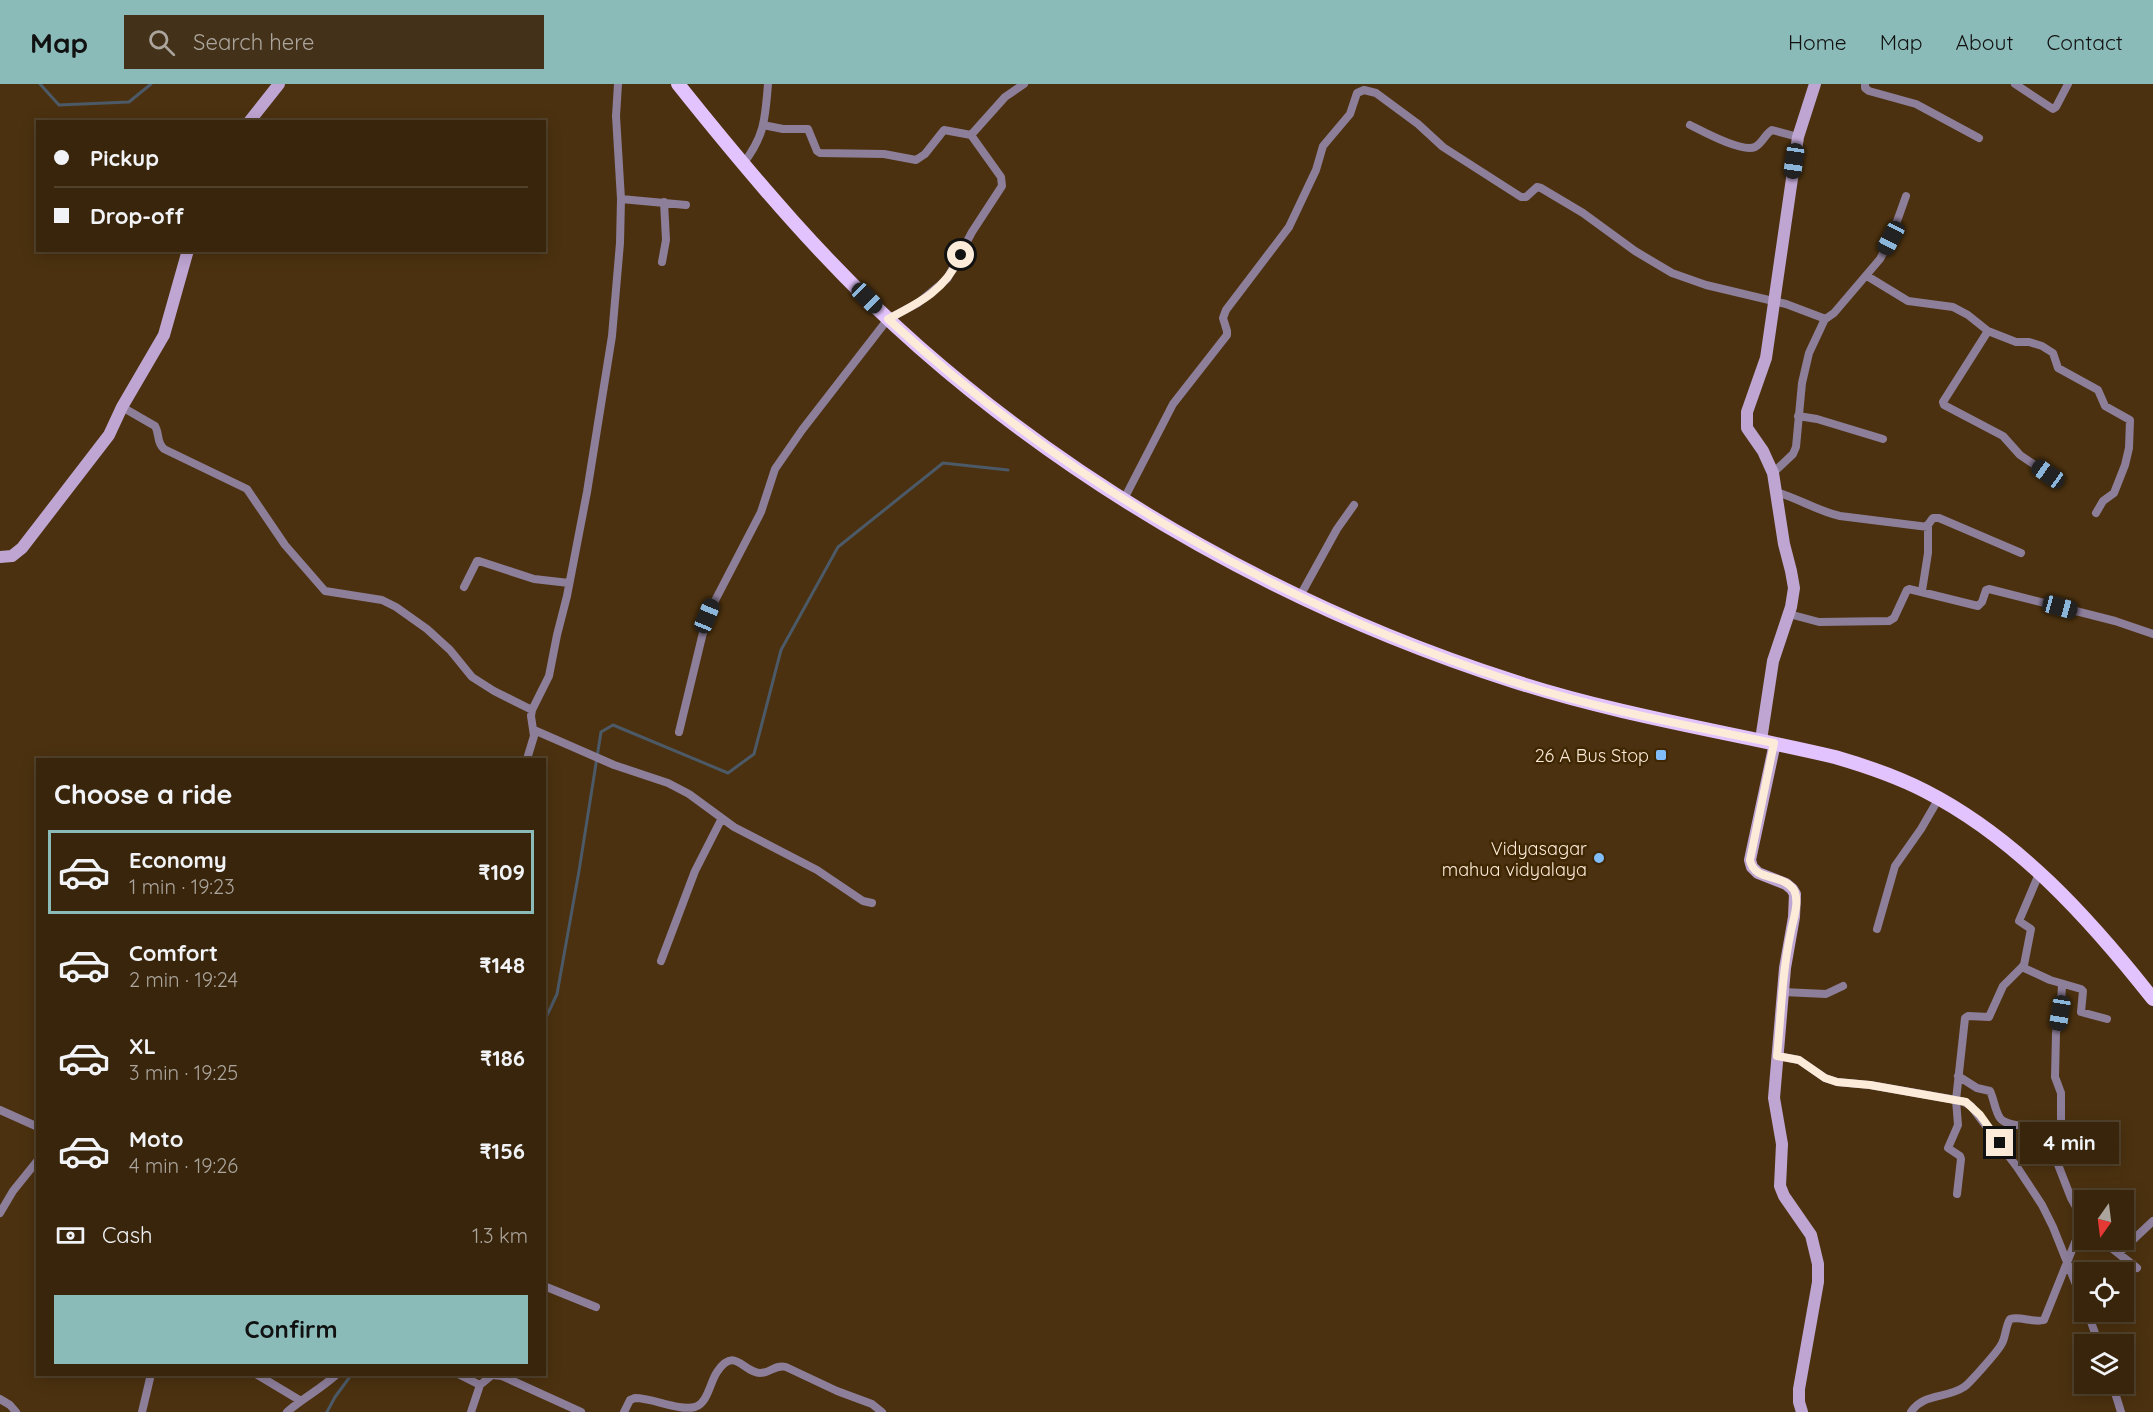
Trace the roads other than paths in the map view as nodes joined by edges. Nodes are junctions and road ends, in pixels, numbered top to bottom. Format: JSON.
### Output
{"nodes":[{"id":1,"x":279,"y":84,"type":"edge"},
{"id":2,"x":618,"y":84,"type":"edge"},
{"id":3,"x":678,"y":84,"type":"edge"},
{"id":4,"x":768,"y":84,"type":"edge"},
{"id":5,"x":1024,"y":84,"type":"edge"},
{"id":6,"x":1815,"y":84,"type":"edge"},
{"id":7,"x":1865,"y":84,"type":"edge"},
{"id":8,"x":2015,"y":84,"type":"edge"},
{"id":9,"x":2068,"y":84,"type":"edge"},
{"id":10,"x":251,"y":120,"type":"edge"},
{"id":11,"x":763,"y":125,"type":"junction"},
{"id":12,"x":1690,"y":125,"type":"dead end"},
{"id":13,"x":971,"y":135,"type":"junction"},
{"id":14,"x":1798,"y":137,"type":"junction"},
{"id":15,"x":1979,"y":138,"type":"dead end"},
{"id":16,"x":743,"y":164,"type":"junction"},
{"id":17,"x":1906,"y":196,"type":"dead end"},
{"id":18,"x":621,"y":199,"type":"junction"},
{"id":19,"x":664,"y":202,"type":"junction"},
{"id":20,"x":686,"y":205,"type":"dead end"},
{"id":21,"x":187,"y":252,"type":"edge"},
{"id":22,"x":662,"y":262,"type":"dead end"},
{"id":23,"x":1867,"y":276,"type":"junction"},
{"id":24,"x":1774,"y":301,"type":"junction"},
{"id":25,"x":888,"y":319,"type":"junction"},
{"id":26,"x":1824,"y":320,"type":"junction"},
{"id":27,"x":1988,"y":331,"type":"junction"},
{"id":28,"x":122,"y":407,"type":"junction"},
{"id":29,"x":1798,"y":416,"type":"junction"},
{"id":30,"x":1883,"y":439,"type":"dead end"},
{"id":31,"x":1773,"y":473,"type":"junction"},
{"id":32,"x":2048,"y":474,"type":"dead end"},
{"id":33,"x":1776,"y":492,"type":"junction"},
{"id":34,"x":1124,"y":499,"type":"junction"},
{"id":35,"x":1354,"y":505,"type":"dead end"},
{"id":36,"x":2096,"y":513,"type":"dead end"},
{"id":37,"x":1927,"y":526,"type":"junction"},
{"id":38,"x":2021,"y":553,"type":"dead end"},
{"id":39,"x":0,"y":557,"type":"edge"},
{"id":40,"x":569,"y":583,"type":"junction"},
{"id":41,"x":464,"y":587,"type":"dead end"},
{"id":42,"x":1922,"y":591,"type":"junction"},
{"id":43,"x":1300,"y":596,"type":"junction"},
{"id":44,"x":1789,"y":614,"type":"junction"},
{"id":45,"x":2153,"y":634,"type":"edge"},
{"id":46,"x":532,"y":710,"type":"junction"},
{"id":47,"x":534,"y":730,"type":"junction"},
{"id":48,"x":679,"y":732,"type":"dead end"},
{"id":49,"x":1768,"y":742,"type":"junction"},
{"id":50,"x":527,"y":758,"type":"edge"},
{"id":51,"x":1938,"y":798,"type":"junction"},
{"id":52,"x":722,"y":818,"type":"junction"},
{"id":53,"x":2039,"y":874,"type":"junction"},
{"id":54,"x":873,"y":903,"type":"dead end"},
{"id":55,"x":1877,"y":929,"type":"dead end"},
{"id":56,"x":661,"y":961,"type":"dead end"},
{"id":57,"x":2022,"y":967,"type":"junction"},
{"id":58,"x":2062,"y":984,"type":"junction"},
{"id":59,"x":1843,"y":986,"type":"dead end"},
{"id":60,"x":1783,"y":992,"type":"junction"},
{"id":61,"x":2153,"y":999,"type":"edge"},
{"id":62,"x":2107,"y":1019,"type":"dead end"},
{"id":63,"x":1777,"y":1056,"type":"junction"},
{"id":64,"x":1958,"y":1076,"type":"junction"},
{"id":65,"x":1956,"y":1100,"type":"junction"},
{"id":66,"x":0,"y":1110,"type":"edge"},
{"id":67,"x":36,"y":1126,"type":"edge"},
{"id":68,"x":2050,"y":1139,"type":"junction"},
{"id":69,"x":36,"y":1162,"type":"edge"},
{"id":70,"x":1956,"y":1194,"type":"dead end"},
{"id":71,"x":2074,"y":1203,"type":"edge"},
{"id":72,"x":0,"y":1213,"type":"edge"},
{"id":73,"x":2153,"y":1221,"type":"edge"},
{"id":74,"x":2074,"y":1245,"type":"edge"},
{"id":75,"x":2115,"y":1250,"type":"edge"},
{"id":76,"x":2119,"y":1253,"type":"junction"},
{"id":77,"x":2067,"y":1264,"type":"junction"},
{"id":78,"x":2137,"y":1268,"type":"dead end"},
{"id":79,"x":2074,"y":1281,"type":"edge"},
{"id":80,"x":546,"y":1287,"type":"edge"},
{"id":81,"x":597,"y":1307,"type":"dead end"},
{"id":82,"x":150,"y":1376,"type":"edge"},
{"id":83,"x":259,"y":1376,"type":"edge"},
{"id":84,"x":335,"y":1376,"type":"edge"},
{"id":85,"x":462,"y":1376,"type":"edge"},
{"id":86,"x":491,"y":1376,"type":"edge"},
{"id":87,"x":500,"y":1376,"type":"edge"},
{"id":88,"x":480,"y":1385,"type":"junction"},
{"id":89,"x":2115,"y":1394,"type":"edge"},
{"id":90,"x":0,"y":1399,"type":"edge"},
{"id":91,"x":301,"y":1401,"type":"junction"},
{"id":92,"x":16,"y":1412,"type":"edge"},
{"id":93,"x":142,"y":1412,"type":"edge"},
{"id":94,"x":287,"y":1412,"type":"edge"},
{"id":95,"x":471,"y":1412,"type":"edge"},
{"id":96,"x":580,"y":1412,"type":"edge"},
{"id":97,"x":624,"y":1412,"type":"edge"},
{"id":98,"x":882,"y":1412,"type":"edge"},
{"id":99,"x":1802,"y":1412,"type":"edge"},
{"id":100,"x":1911,"y":1412,"type":"edge"},
{"id":101,"x":2121,"y":1412,"type":"edge"}],
"edges":[{"from":1,"to":10,"type":"street"},
{"from":2,"to":18,"type":"street"},
{"from":3,"to":16,"type":"main road"},
{"from":4,"to":11,"type":"street"},
{"from":5,"to":13,"type":"street"},
{"from":6,"to":14,"type":"street"},
{"from":7,"to":15,"type":"street"},
{"from":8,"to":9,"type":"street"},
{"from":11,"to":13,"type":"street"},
{"from":11,"to":16,"type":"street"},
{"from":12,"to":14,"type":"street"},
{"from":13,"to":25,"type":"street"},
{"from":14,"to":24,"type":"street"},
{"from":16,"to":25,"type":"main road"},
{"from":17,"to":23,"type":"street"},
{"from":18,"to":19,"type":"street"},
{"from":18,"to":40,"type":"street"},
{"from":19,"to":20,"type":"street"},
{"from":19,"to":22,"type":"street"},
{"from":21,"to":28,"type":"street"},
{"from":23,"to":26,"type":"street"},
{"from":23,"to":27,"type":"street"},
{"from":24,"to":26,"type":"street"},
{"from":24,"to":31,"type":"street"},
{"from":24,"to":34,"type":"street"},
{"from":25,"to":34,"type":"main road"},
{"from":25,"to":48,"type":"street"},
{"from":26,"to":29,"type":"street"},
{"from":27,"to":32,"type":"street"},
{"from":27,"to":36,"type":"street"},
{"from":28,"to":39,"type":"street"},
{"from":28,"to":46,"type":"street"},
{"from":29,"to":30,"type":"street"},
{"from":29,"to":31,"type":"street"},
{"from":31,"to":33,"type":"street"},
{"from":33,"to":37,"type":"street"},
{"from":33,"to":44,"type":"street"},
{"from":34,"to":43,"type":"main road"},
{"from":35,"to":43,"type":"street"},
{"from":37,"to":38,"type":"street"},
{"from":37,"to":42,"type":"street"},
{"from":40,"to":41,"type":"street"},
{"from":40,"to":46,"type":"street"},
{"from":42,"to":44,"type":"street"},
{"from":42,"to":45,"type":"street"},
{"from":43,"to":49,"type":"main road"},
{"from":44,"to":49,"type":"street"},
{"from":46,"to":47,"type":"street"},
{"from":47,"to":50,"type":"street"},
{"from":47,"to":52,"type":"street"},
{"from":49,"to":51,"type":"main road"},
{"from":49,"to":60,"type":"street"},
{"from":51,"to":53,"type":"main road"},
{"from":51,"to":55,"type":"street"},
{"from":52,"to":54,"type":"street"},
{"from":52,"to":56,"type":"street"},
{"from":53,"to":57,"type":"street"},
{"from":53,"to":61,"type":"main road"},
{"from":57,"to":58,"type":"street"},
{"from":57,"to":64,"type":"street"},
{"from":58,"to":62,"type":"street"},
{"from":58,"to":68,"type":"street"},
{"from":59,"to":60,"type":"street"},
{"from":60,"to":63,"type":"street"},
{"from":63,"to":65,"type":"street"},
{"from":63,"to":99,"type":"street"},
{"from":64,"to":65,"type":"street"},
{"from":64,"to":68,"type":"street"},
{"from":65,"to":70,"type":"street"},
{"from":65,"to":77,"type":"street"},
{"from":66,"to":67,"type":"street"},
{"from":68,"to":71,"type":"street"},
{"from":69,"to":72,"type":"street"},
{"from":73,"to":76,"type":"street"},
{"from":74,"to":77,"type":"street"},
{"from":75,"to":76,"type":"street"},
{"from":76,"to":78,"type":"street"},
{"from":77,"to":79,"type":"street"},
{"from":77,"to":100,"type":"street"},
{"from":80,"to":81,"type":"street"},
{"from":82,"to":93,"type":"street"},
{"from":83,"to":91,"type":"street"},
{"from":84,"to":91,"type":"street"},
{"from":85,"to":88,"type":"street"},
{"from":86,"to":88,"type":"street"},
{"from":87,"to":96,"type":"street"},
{"from":88,"to":95,"type":"street"},
{"from":89,"to":101,"type":"street"},
{"from":90,"to":92,"type":"street"},
{"from":91,"to":94,"type":"street"},
{"from":97,"to":98,"type":"street"}]}
